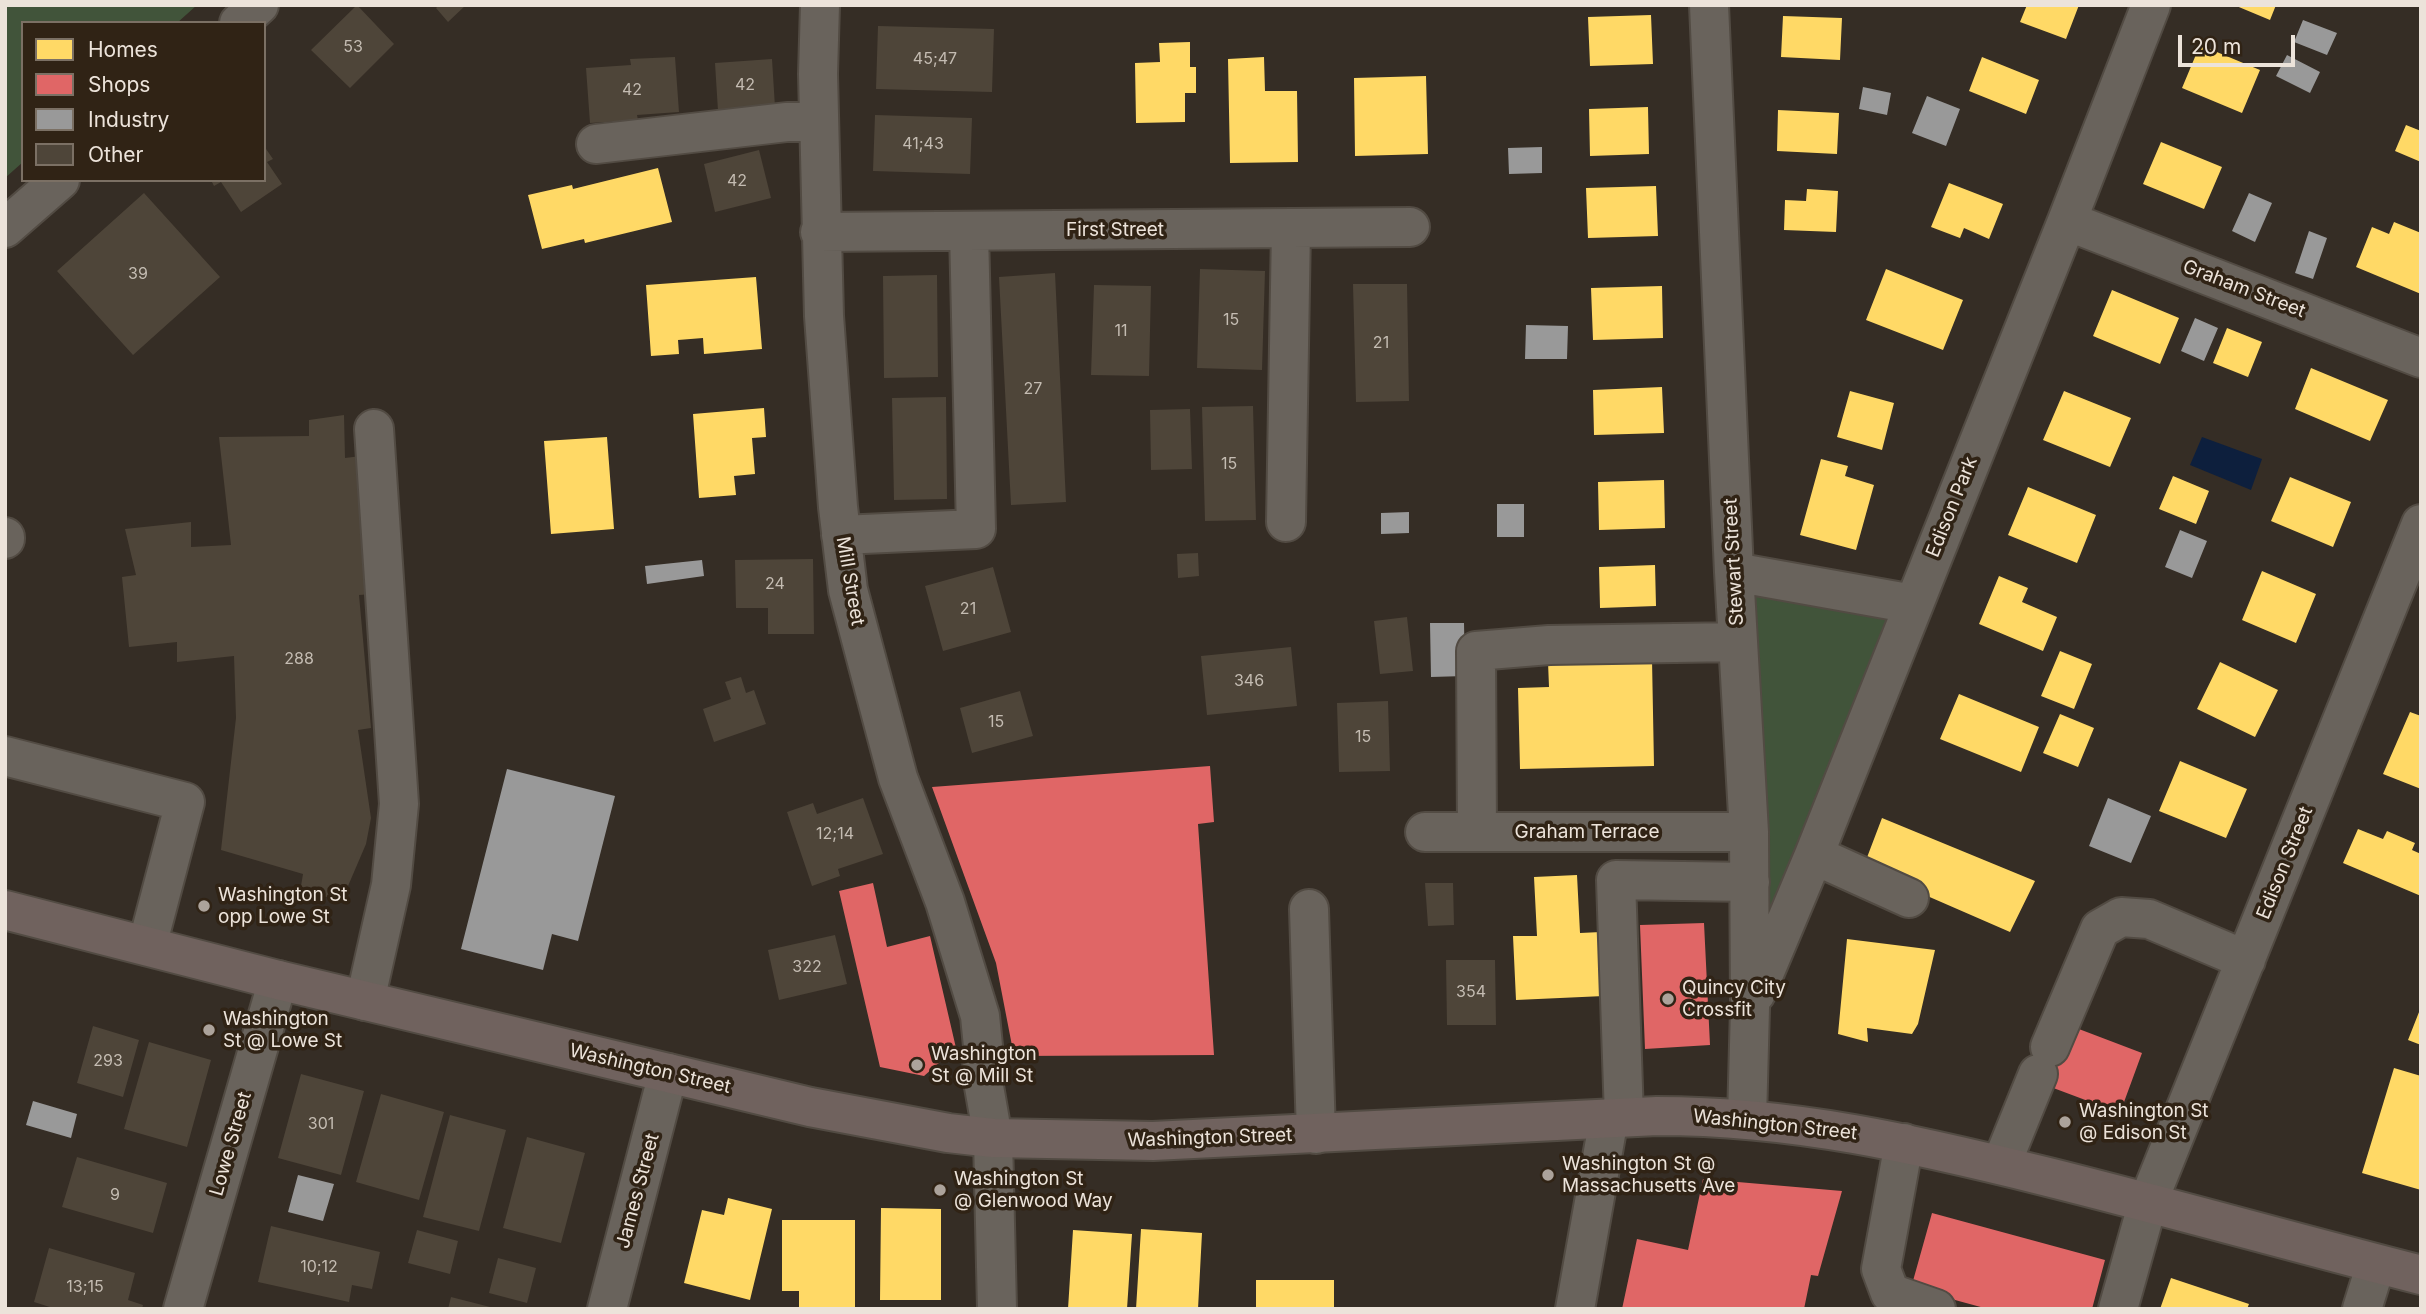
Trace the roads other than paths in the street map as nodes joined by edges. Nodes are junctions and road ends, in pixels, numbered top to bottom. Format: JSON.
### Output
{"nodes":[{"id":1,"x":259,"y":5,"type":"edge"},
{"id":2,"x":820,"y":5,"type":"edge"},
{"id":3,"x":1709,"y":5,"type":"edge"},
{"id":4,"x":2151,"y":5,"type":"edge"},
{"id":5,"x":241,"y":21,"type":"edge"},
{"id":6,"x":819,"y":122,"type":"junction"},
{"id":7,"x":596,"y":144,"type":"dead end"},
{"id":8,"x":58,"y":182,"type":"edge"},
{"id":9,"x":2067,"y":221,"type":"junction"},
{"id":10,"x":1410,"y":227,"type":"dead end"},
{"id":11,"x":5,"y":228,"type":"edge"},
{"id":12,"x":1291,"y":229,"type":"junction"},
{"id":13,"x":969,"y":231,"type":"junction"},
{"id":14,"x":820,"y":232,"type":"junction"},
{"id":15,"x":2421,"y":358,"type":"edge"},
{"id":16,"x":374,"y":429,"type":"dead end"},
{"id":17,"x":1286,"y":522,"type":"dead end"},
{"id":18,"x":2421,"y":524,"type":"edge"},
{"id":19,"x":841,"y":536,"type":"junction"},
{"id":20,"x":1734,"y":572,"type":"junction"},
{"id":21,"x":1913,"y":604,"type":"junction"},
{"id":22,"x":1738,"y":642,"type":"junction"},
{"id":23,"x":5,"y":756,"type":"edge"},
{"id":24,"x":1425,"y":832,"type":"dead end"},
{"id":25,"x":1477,"y":832,"type":"junction"},
{"id":26,"x":1615,"y":832,"type":"junction"},
{"id":27,"x":1749,"y":832,"type":"junction"},
{"id":28,"x":1814,"y":855,"type":"junction"},
{"id":29,"x":1616,"y":880,"type":"junction"},
{"id":30,"x":1750,"y":881,"type":"junction"},
{"id":31,"x":1909,"y":898,"type":"dead end"},
{"id":32,"x":1309,"y":909,"type":"dead end"},
{"id":33,"x":5,"y":910,"type":"edge"},
{"id":34,"x":147,"y":946,"type":"junction"},
{"id":35,"x":2246,"y":960,"type":"junction"},
{"id":36,"x":278,"y":980,"type":"junction"},
{"id":37,"x":365,"y":1000,"type":"junction"},
{"id":38,"x":1750,"y":1008,"type":"junction"},
{"id":39,"x":668,"y":1073,"type":"junction"},
{"id":40,"x":1617,"y":1118,"type":"junction"},
{"id":41,"x":1747,"y":1119,"type":"junction"},
{"id":42,"x":1316,"y":1134,"type":"junction"},
{"id":43,"x":993,"y":1138,"type":"junction"},
{"id":44,"x":1904,"y":1143,"type":"junction"},
{"id":45,"x":2001,"y":1165,"type":"junction"},
{"id":46,"x":2148,"y":1202,"type":"junction"},
{"id":47,"x":2376,"y":1264,"type":"junction"},
{"id":48,"x":2421,"y":1276,"type":"edge"},
{"id":49,"x":183,"y":1309,"type":"edge"},
{"id":50,"x":607,"y":1309,"type":"edge"},
{"id":51,"x":997,"y":1309,"type":"edge"},
{"id":52,"x":1575,"y":1309,"type":"edge"},
{"id":53,"x":1936,"y":1309,"type":"edge"},
{"id":54,"x":2118,"y":1309,"type":"edge"},
{"id":55,"x":2362,"y":1309,"type":"edge"}],
"edges":[{"from":1,"to":5,"type":"street"},
{"from":2,"to":6,"type":"street","name":"Mill Street"},
{"from":3,"to":20,"type":"street","name":"Stewart Street"},
{"from":4,"to":9,"type":"street","name":"Edison Park"},
{"from":6,"to":7,"type":"street"},
{"from":6,"to":14,"type":"street","name":"Mill Street"},
{"from":8,"to":11,"type":"street"},
{"from":9,"to":15,"type":"street","name":"Graham Street"},
{"from":9,"to":21,"type":"street","name":"Edison Park"},
{"from":10,"to":12,"type":"street","name":"First Street"},
{"from":12,"to":13,"type":"street","name":"First Street"},
{"from":12,"to":17,"type":"street"},
{"from":13,"to":14,"type":"street","name":"First Street"},
{"from":13,"to":19,"type":"street"},
{"from":14,"to":19,"type":"street","name":"Mill Street"},
{"from":16,"to":37,"type":"street"},
{"from":18,"to":35,"type":"street","name":"Edison Street"},
{"from":19,"to":43,"type":"street","name":"Mill Street"},
{"from":20,"to":21,"type":"street"},
{"from":20,"to":22,"type":"street","name":"Stewart Street"},
{"from":21,"to":28,"type":"street","name":"Edison Park"},
{"from":22,"to":25,"type":"street"},
{"from":22,"to":27,"type":"street","name":"Stewart Street"},
{"from":23,"to":34,"type":"street"},
{"from":24,"to":25,"type":"street","name":"Graham Terrace"},
{"from":25,"to":26,"type":"street","name":"Graham Terrace"},
{"from":26,"to":27,"type":"street","name":"Graham Terrace"},
{"from":26,"to":29,"type":"street"},
{"from":27,"to":30,"type":"street","name":"Stewart Street"},
{"from":28,"to":31,"type":"street"},
{"from":28,"to":38,"type":"street","name":"Edison Park"},
{"from":29,"to":30,"type":"street"},
{"from":29,"to":40,"type":"street"},
{"from":30,"to":38,"type":"street","name":"Stewart Street"},
{"from":32,"to":42,"type":"street"},
{"from":33,"to":34,"type":"main road","name":"Washington Street"},
{"from":34,"to":36,"type":"main road","name":"Washington Street"},
{"from":35,"to":45,"type":"street"},
{"from":35,"to":46,"type":"street","name":"Edison Street"},
{"from":36,"to":37,"type":"main road","name":"Washington Street"},
{"from":36,"to":49,"type":"street","name":"Lowe Street"},
{"from":37,"to":39,"type":"main road","name":"Washington Street"},
{"from":38,"to":41,"type":"street","name":"Stewart Street"},
{"from":39,"to":43,"type":"main road","name":"Washington Street"},
{"from":39,"to":50,"type":"street","name":"James Street"},
{"from":40,"to":41,"type":"main road","name":"Washington Street"},
{"from":40,"to":42,"type":"main road","name":"Washington Street"},
{"from":40,"to":52,"type":"street"},
{"from":41,"to":44,"type":"main road","name":"Washington Street"},
{"from":42,"to":43,"type":"main road","name":"Washington Street"},
{"from":43,"to":51,"type":"street","name":"Mill Street"},
{"from":44,"to":45,"type":"main road","name":"Washington Street"},
{"from":44,"to":53,"type":"street"},
{"from":45,"to":46,"type":"main road","name":"Washington Street"},
{"from":46,"to":47,"type":"main road","name":"Washington Street"},
{"from":46,"to":54,"type":"street","name":"Edison Street"},
{"from":47,"to":48,"type":"main road","name":"Washington Street"},
{"from":47,"to":55,"type":"street"}]}
